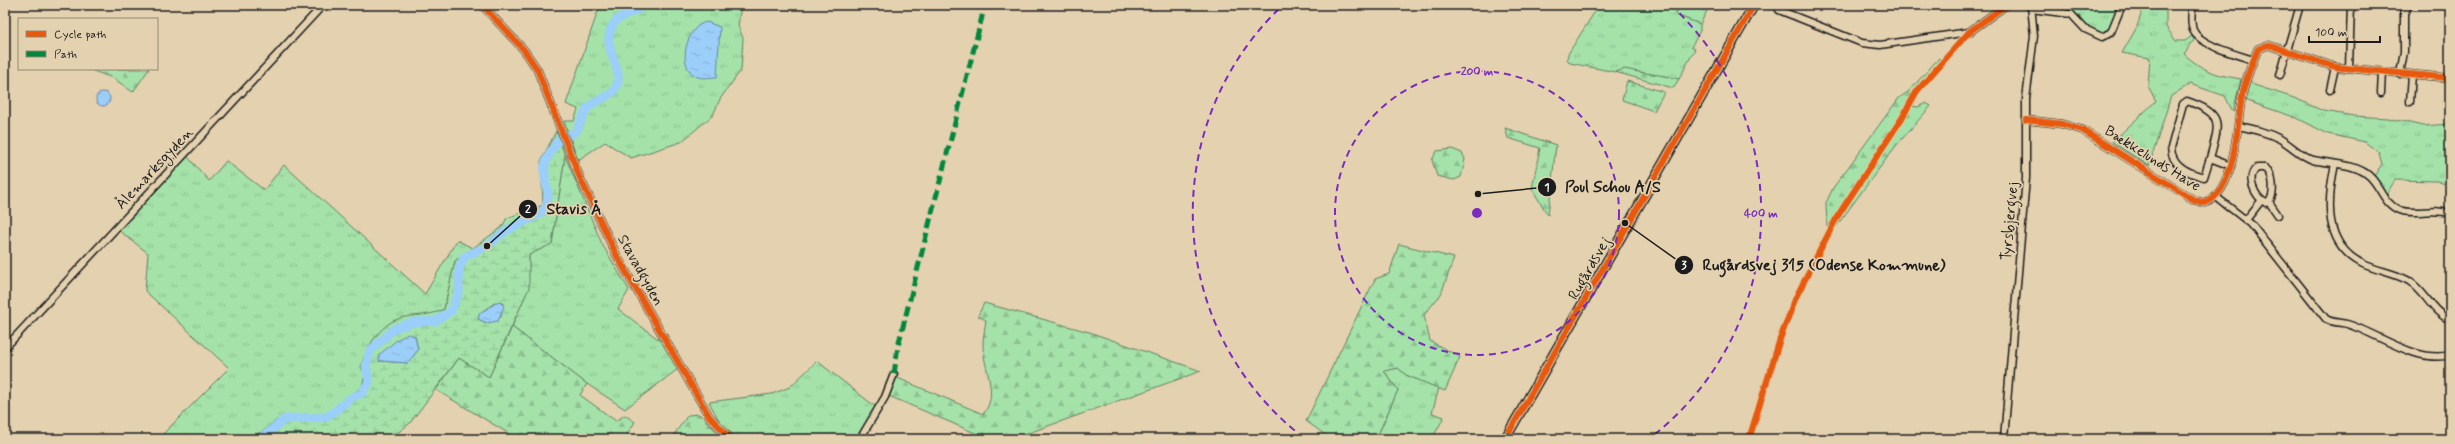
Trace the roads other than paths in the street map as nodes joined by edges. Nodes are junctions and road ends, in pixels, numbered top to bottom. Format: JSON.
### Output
{"nodes":[{"id":1,"x":323,"y":5,"type":"edge"},
{"id":2,"x":482,"y":5,"type":"edge"},
{"id":3,"x":1754,"y":5,"type":"edge"},
{"id":4,"x":2006,"y":5,"type":"edge"},
{"id":5,"x":2122,"y":5,"type":"edge"},
{"id":6,"x":2192,"y":5,"type":"edge"},
{"id":7,"x":2300,"y":5,"type":"edge"},
{"id":8,"x":2351,"y":5,"type":"edge"},
{"id":9,"x":2409,"y":5,"type":"edge"},
{"id":10,"x":2446,"y":5,"type":"edge"},
{"id":11,"x":2450,"y":5,"type":"edge"},
{"id":12,"x":2031,"y":7,"type":"edge"},
{"id":13,"x":1779,"y":10,"type":"dead end"},
{"id":14,"x":2288,"y":51,"type":"junction"},
{"id":15,"x":2253,"y":60,"type":"junction"},
{"id":16,"x":2335,"y":67,"type":"junction"},
{"id":17,"x":2349,"y":68,"type":"junction"},
{"id":18,"x":2382,"y":71,"type":"junction"},
{"id":19,"x":2400,"y":74,"type":"junction"},
{"id":20,"x":2280,"y":75,"type":"dead end"},
{"id":21,"x":2412,"y":75,"type":"junction"},
{"id":22,"x":2450,"y":78,"type":"edge"},
{"id":23,"x":2330,"y":90,"type":"dead end"},
{"id":24,"x":2381,"y":93,"type":"dead end"},
{"id":25,"x":2410,"y":102,"type":"dead end"},
{"id":26,"x":2026,"y":120,"type":"junction"},
{"id":27,"x":2239,"y":126,"type":"junction"},
{"id":28,"x":2210,"y":158,"type":"junction"},
{"id":29,"x":2335,"y":164,"type":"junction"},
{"id":30,"x":2231,"y":166,"type":"junction"},
{"id":31,"x":2215,"y":196,"type":"junction"},
{"id":32,"x":2261,"y":200,"type":"junction"},
{"id":33,"x":2269,"y":202,"type":"junction"},
{"id":34,"x":2278,"y":214,"type":"dead end"},
{"id":35,"x":2450,"y":214,"type":"edge"},
{"id":36,"x":2246,"y":220,"type":"junction"},
{"id":37,"x":2450,"y":320,"type":"edge"},
{"id":38,"x":5,"y":348,"type":"edge"},
{"id":39,"x":2450,"y":355,"type":"edge"},
{"id":40,"x":894,"y":374,"type":"dead end"},
{"id":41,"x":731,"y":439,"type":"edge"},
{"id":42,"x":860,"y":439,"type":"edge"},
{"id":43,"x":1505,"y":439,"type":"edge"},
{"id":44,"x":2004,"y":439,"type":"edge"}],
"edges":[{"from":1,"to":38,"type":"street","name":"Ålemarksgyden"},
{"from":2,"to":41,"type":"street","name":"Stavadgyden"},
{"from":3,"to":43,"type":"main road","name":"Rugårdsvej"},
{"from":4,"to":13,"type":"street"},
{"from":5,"to":12,"type":"street"},
{"from":6,"to":15,"type":"street"},
{"from":7,"to":14,"type":"street"},
{"from":8,"to":17,"type":"street"},
{"from":9,"to":19,"type":"street"},
{"from":10,"to":11,"type":"street"},
{"from":12,"to":26,"type":"street","name":"Tyrsbjergvej"},
{"from":14,"to":15,"type":"street"},
{"from":14,"to":16,"type":"street"},
{"from":14,"to":20,"type":"street"},
{"from":15,"to":27,"type":"street","name":"Bækkelunds Have"},
{"from":16,"to":17,"type":"street"},
{"from":16,"to":23,"type":"street"},
{"from":17,"to":18,"type":"street"},
{"from":18,"to":19,"type":"street"},
{"from":18,"to":24,"type":"street"},
{"from":19,"to":21,"type":"street"},
{"from":21,"to":22,"type":"street"},
{"from":21,"to":25,"type":"street"},
{"from":26,"to":31,"type":"street","name":"Bækkelunds Have"},
{"from":26,"to":44,"type":"street","name":"Tyrsbjergvej"},
{"from":27,"to":29,"type":"street"},
{"from":27,"to":30,"type":"street","name":"Bækkelunds Have"},
{"from":28,"to":28,"type":"street"},
{"from":28,"to":30,"type":"street"},
{"from":29,"to":35,"type":"street"},
{"from":29,"to":37,"type":"street"},
{"from":30,"to":31,"type":"street","name":"Bækkelunds Have"},
{"from":31,"to":36,"type":"street","name":"Bækkelunds Have"},
{"from":32,"to":33,"type":"street"},
{"from":32,"to":33,"type":"street"},
{"from":32,"to":36,"type":"street"},
{"from":33,"to":34,"type":"street"},
{"from":36,"to":39,"type":"street","name":"Bækkelunds Have"},
{"from":40,"to":42,"type":"street"}]}
